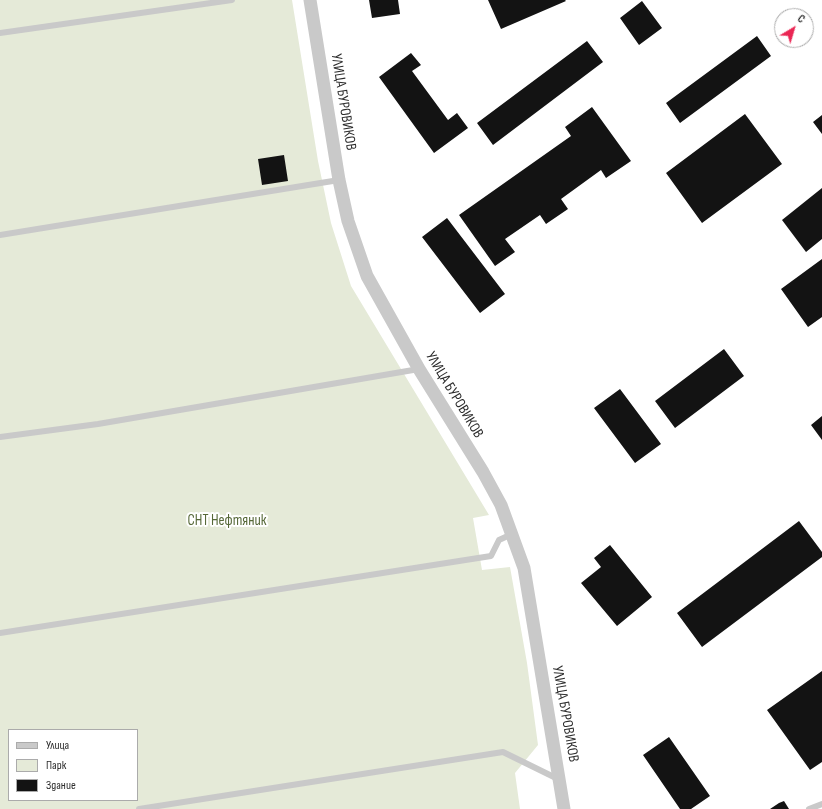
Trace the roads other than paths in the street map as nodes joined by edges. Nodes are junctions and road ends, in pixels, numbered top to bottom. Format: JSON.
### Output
{"nodes":[{"id":1,"x":232,"y":0,"type":"edge"},
{"id":2,"x":310,"y":0,"type":"edge"},
{"id":3,"x":0,"y":33,"type":"edge"},
{"id":4,"x":339,"y":180,"type":"junction"},
{"id":5,"x":0,"y":235,"type":"edge"},
{"id":6,"x":419,"y":369,"type":"junction"},
{"id":7,"x":0,"y":437,"type":"edge"},
{"id":8,"x":512,"y":534,"type":"junction"},
{"id":9,"x":0,"y":633,"type":"edge"},
{"id":10,"x":559,"y":779,"type":"junction"},
{"id":11,"x":822,"y":804,"type":"edge"},
{"id":12,"x":139,"y":809,"type":"edge"},
{"id":13,"x":564,"y":809,"type":"edge"},
{"id":14,"x":809,"y":809,"type":"edge"}],
"edges":[{"from":1,"to":3,"type":"lane"},
{"from":2,"to":4,"type":"street","name":"УЛИЦА БУРОВИКОВ"},
{"from":4,"to":5,"type":"lane"},
{"from":4,"to":6,"type":"street","name":"УЛИЦА БУРОВИКОВ"},
{"from":6,"to":7,"type":"lane"},
{"from":6,"to":8,"type":"street","name":"УЛИЦА БУРОВИКОВ"},
{"from":8,"to":9,"type":"lane"},
{"from":8,"to":10,"type":"street","name":"УЛИЦА БУРОВИКОВ"},
{"from":10,"to":12,"type":"lane"},
{"from":10,"to":13,"type":"street","name":"УЛИЦА БУРОВИКОВ"},
{"from":11,"to":14,"type":"lane"}]}
